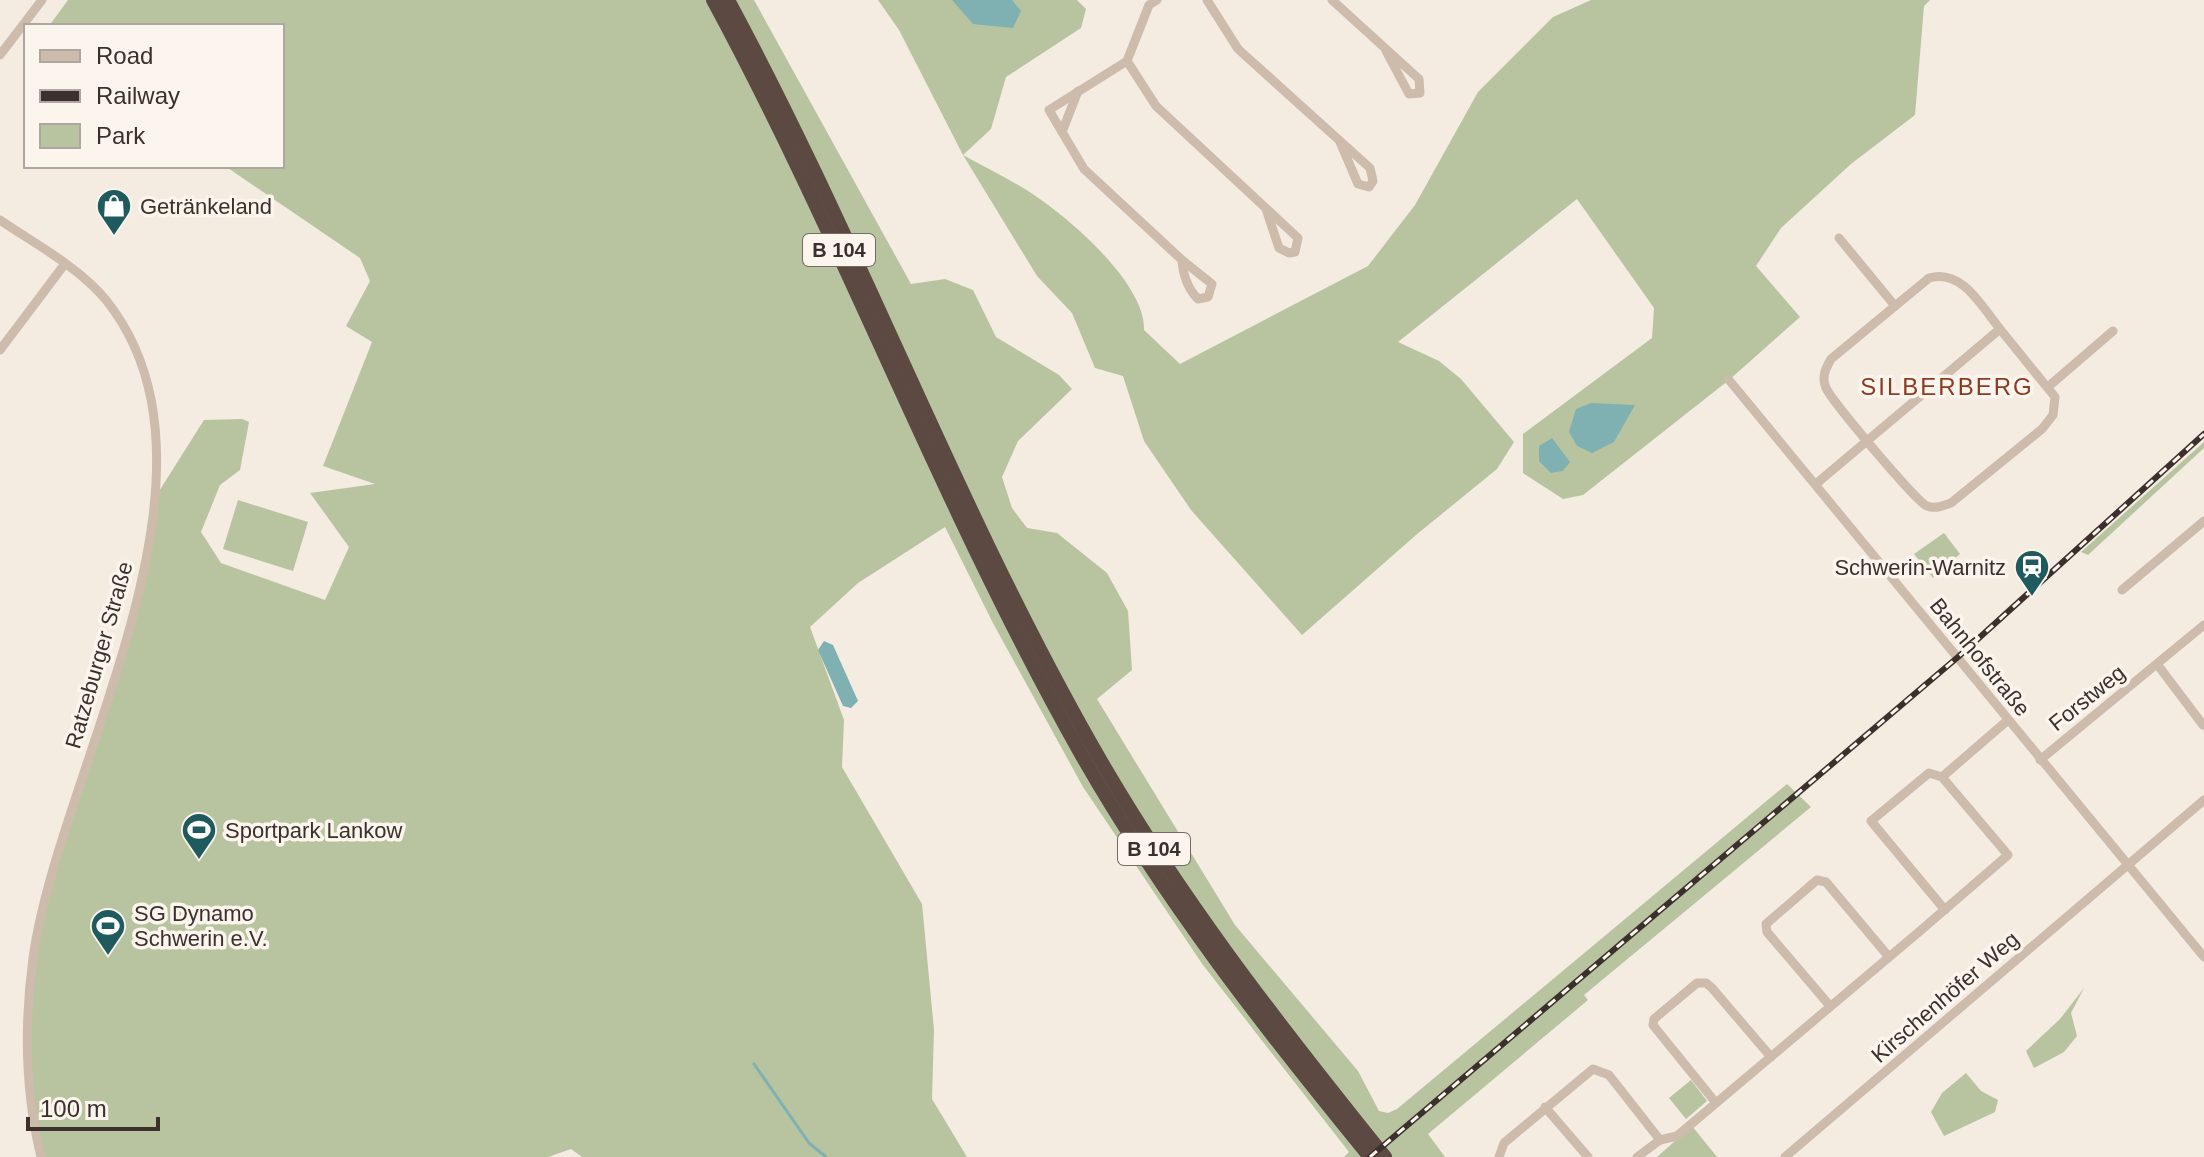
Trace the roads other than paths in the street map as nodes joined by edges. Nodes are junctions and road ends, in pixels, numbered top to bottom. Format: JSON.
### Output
{"nodes":[{"id":1,"x":42,"y":0,"type":"edge"},
{"id":2,"x":713,"y":0,"type":"edge"},
{"id":3,"x":728,"y":0,"type":"edge"},
{"id":4,"x":1207,"y":0,"type":"edge"},
{"id":5,"x":1332,"y":0,"type":"edge"},
{"id":6,"x":1151,"y":2,"type":"edge"},
{"id":7,"x":1386,"y":51,"type":"junction"},
{"id":8,"x":0,"y":55,"type":"edge"},
{"id":9,"x":1127,"y":61,"type":"junction"},
{"id":10,"x":1078,"y":91,"type":"junction"},
{"id":11,"x":1062,"y":132,"type":"junction"},
{"id":12,"x":1340,"y":142,"type":"junction"},
{"id":13,"x":1266,"y":209,"type":"junction"},
{"id":14,"x":0,"y":220,"type":"edge"},
{"id":15,"x":1839,"y":238,"type":"dead end"},
{"id":16,"x":1182,"y":260,"type":"dead end"},
{"id":17,"x":64,"y":265,"type":"junction"},
{"id":18,"x":1895,"y":306,"type":"junction"},
{"id":19,"x":2000,"y":329,"type":"junction"},
{"id":20,"x":2113,"y":331,"type":"dead end"},
{"id":21,"x":0,"y":350,"type":"edge"},
{"id":22,"x":1729,"y":380,"type":"dead end"},
{"id":23,"x":2049,"y":386,"type":"junction"},
{"id":24,"x":1868,"y":440,"type":"junction"},
{"id":25,"x":1817,"y":483,"type":"junction"},
{"id":26,"x":963,"y":509,"type":"junction"},
{"id":27,"x":2204,"y":521,"type":"edge"},
{"id":28,"x":2122,"y":590,"type":"dead end"},
{"id":29,"x":2204,"y":625,"type":"edge"},
{"id":30,"x":2157,"y":664,"type":"junction"},
{"id":31,"x":2008,"y":720,"type":"junction"},
{"id":32,"x":2203,"y":725,"type":"edge"},
{"id":33,"x":2040,"y":760,"type":"junction"},
{"id":34,"x":1942,"y":777,"type":"junction"},
{"id":35,"x":2204,"y":800,"type":"edge"},
{"id":36,"x":2128,"y":864,"type":"junction"},
{"id":37,"x":1945,"y":910,"type":"junction"},
{"id":38,"x":1889,"y":957,"type":"junction"},
{"id":39,"x":2204,"y":957,"type":"edge"},
{"id":40,"x":1830,"y":1006,"type":"junction"},
{"id":41,"x":1771,"y":1057,"type":"junction"},
{"id":42,"x":1716,"y":1103,"type":"junction"},
{"id":43,"x":1545,"y":1107,"type":"junction"},
{"id":44,"x":1660,"y":1140,"type":"junction"},
{"id":45,"x":41,"y":1157,"type":"edge"},
{"id":46,"x":1370,"y":1157,"type":"edge"},
{"id":47,"x":1385,"y":1157,"type":"edge"},
{"id":48,"x":1499,"y":1157,"type":"edge"},
{"id":49,"x":1588,"y":1157,"type":"edge"},
{"id":50,"x":1637,"y":1157,"type":"edge"},
{"id":51,"x":1785,"y":1157,"type":"edge"}],
"edges":[{"from":1,"to":8,"type":"street"},
{"from":2,"to":26,"type":"highway","number":"B 104"},
{"from":3,"to":26,"type":"highway","number":"B 104"},
{"from":4,"to":12,"type":"street"},
{"from":5,"to":7,"type":"street"},
{"from":6,"to":9,"type":"street"},
{"from":7,"to":7,"type":"street"},
{"from":9,"to":10,"type":"street"},
{"from":9,"to":13,"type":"street"},
{"from":10,"to":11,"type":"street"},
{"from":10,"to":11,"type":"street"},
{"from":11,"to":16,"type":"street"},
{"from":12,"to":12,"type":"street"},
{"from":13,"to":13,"type":"street"},
{"from":14,"to":17,"type":"street","name":"Ratzeburger Straße"},
{"from":15,"to":18,"type":"street"},
{"from":17,"to":21,"type":"street"},
{"from":17,"to":45,"type":"street","name":"Ratzeburger Straße"},
{"from":18,"to":19,"type":"street"},
{"from":18,"to":24,"type":"street"},
{"from":19,"to":23,"type":"street"},
{"from":19,"to":24,"type":"street"},
{"from":20,"to":23,"type":"street"},
{"from":22,"to":25,"type":"street","name":"Bahnhofstraße"},
{"from":23,"to":24,"type":"street"},
{"from":24,"to":25,"type":"street"},
{"from":25,"to":31,"type":"street","name":"Bahnhofstraße"},
{"from":26,"to":46,"type":"highway","number":"B 104"},
{"from":26,"to":47,"type":"highway","number":"B 104"},
{"from":27,"to":28,"type":"street"},
{"from":29,"to":30,"type":"street","name":"Forstweg"},
{"from":30,"to":32,"type":"street","name":"Forstweg"},
{"from":30,"to":33,"type":"street","name":"Forstweg"},
{"from":31,"to":33,"type":"street","name":"Bahnhofstraße"},
{"from":31,"to":34,"type":"street"},
{"from":33,"to":36,"type":"street","name":"Bahnhofstraße"},
{"from":34,"to":37,"type":"street"},
{"from":34,"to":37,"type":"street"},
{"from":35,"to":36,"type":"street","name":"Kirschenhöfer Weg"},
{"from":36,"to":39,"type":"street","name":"Bahnhofstraße"},
{"from":36,"to":51,"type":"street","name":"Kirschenhöfer Weg"},
{"from":37,"to":38,"type":"street"},
{"from":38,"to":40,"type":"street"},
{"from":38,"to":40,"type":"street"},
{"from":40,"to":41,"type":"street"},
{"from":41,"to":42,"type":"street"},
{"from":41,"to":42,"type":"street"},
{"from":42,"to":44,"type":"street"},
{"from":43,"to":44,"type":"street"},
{"from":43,"to":48,"type":"street"},
{"from":43,"to":49,"type":"street"},
{"from":44,"to":50,"type":"street"}]}
